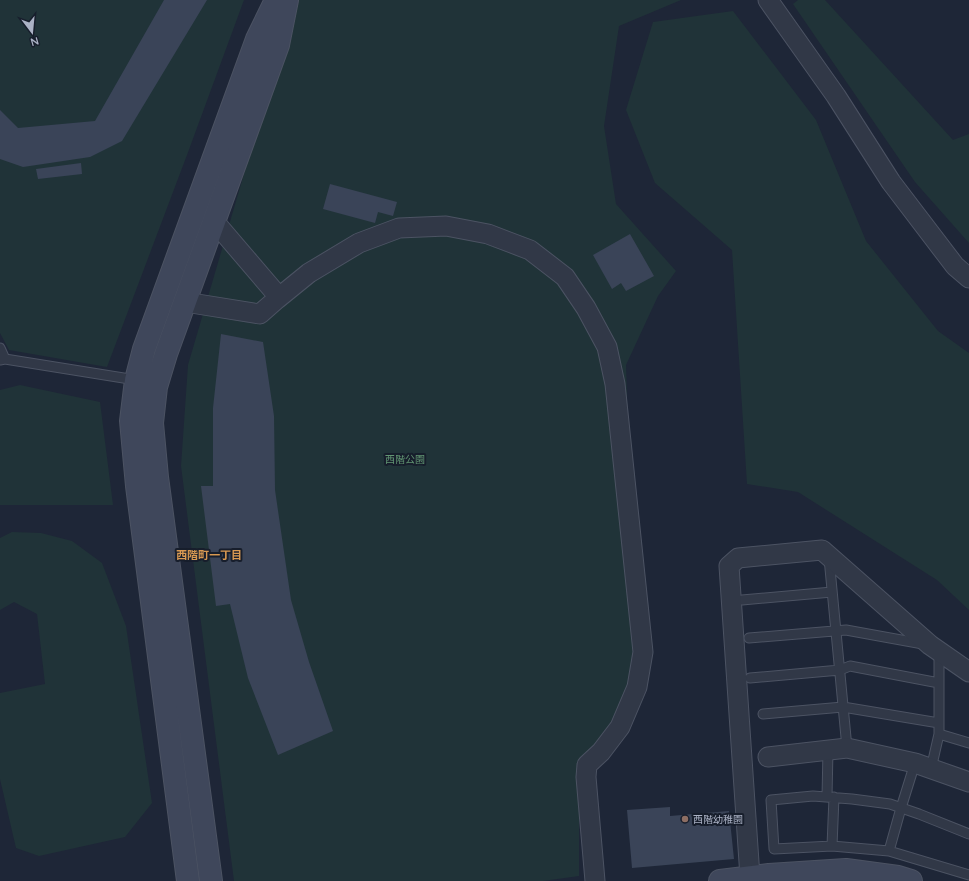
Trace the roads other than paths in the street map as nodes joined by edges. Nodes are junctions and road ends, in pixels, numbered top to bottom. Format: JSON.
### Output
{"nodes":[{"id":1,"x":276,"y":0,"type":"edge"},
{"id":2,"x":287,"y":0,"type":"edge"},
{"id":3,"x":768,"y":0,"type":"edge"},
{"id":4,"x":214,"y":221,"type":"junction"},
{"id":5,"x":969,"y":278,"type":"edge"},
{"id":6,"x":279,"y":297,"type":"junction"},
{"id":7,"x":185,"y":302,"type":"junction"},
{"id":8,"x":0,"y":348,"type":"edge"},
{"id":9,"x":3,"y":360,"type":"edge"},
{"id":10,"x":136,"y":380,"type":"junction"},
{"id":11,"x":829,"y":555,"type":"junction"},
{"id":12,"x":832,"y":592,"type":"junction"},
{"id":13,"x":742,"y":600,"type":"dead end"},
{"id":14,"x":836,"y":630,"type":"junction"},
{"id":15,"x":749,"y":638,"type":"dead end"},
{"id":16,"x":934,"y":648,"type":"junction"},
{"id":17,"x":840,"y":670,"type":"junction"},
{"id":18,"x":969,"y":672,"type":"edge"},
{"id":19,"x":750,"y":678,"type":"dead end"},
{"id":20,"x":939,"y":683,"type":"junction"},
{"id":21,"x":843,"y":707,"type":"junction"},
{"id":22,"x":763,"y":714,"type":"dead end"},
{"id":23,"x":939,"y":723,"type":"junction"},
{"id":24,"x":939,"y":734,"type":"junction"},
{"id":25,"x":969,"y":743,"type":"edge"},
{"id":26,"x":847,"y":748,"type":"junction"},
{"id":27,"x":828,"y":750,"type":"junction"},
{"id":28,"x":768,"y":757,"type":"dead end"},
{"id":29,"x":923,"y":766,"type":"junction"},
{"id":30,"x":969,"y":782,"type":"edge"},
{"id":31,"x":831,"y":797,"type":"junction"},
{"id":32,"x":901,"y":808,"type":"junction"},
{"id":33,"x":969,"y":834,"type":"edge"},
{"id":34,"x":832,"y":846,"type":"junction"},
{"id":35,"x":889,"y":851,"type":"junction"},
{"id":36,"x":969,"y":875,"type":"edge"},
{"id":37,"x":750,"y":877,"type":"junction"},
{"id":38,"x":188,"y":881,"type":"edge"},
{"id":39,"x":210,"y":881,"type":"edge"},
{"id":40,"x":595,"y":881,"type":"edge"},
{"id":41,"x":720,"y":881,"type":"edge"},
{"id":42,"x":911,"y":881,"type":"edge"}],
"edges":[{"from":1,"to":10,"type":"street"},
{"from":2,"to":4,"type":"street"},
{"from":3,"to":5,"type":"street"},
{"from":4,"to":6,"type":"street"},
{"from":4,"to":7,"type":"street"},
{"from":6,"to":7,"type":"street"},
{"from":6,"to":40,"type":"street"},
{"from":7,"to":39,"type":"street"},
{"from":8,"to":9,"type":"lane"},
{"from":9,"to":10,"type":"lane"},
{"from":10,"to":38,"type":"street"},
{"from":11,"to":12,"type":"lane"},
{"from":11,"to":16,"type":"street"},
{"from":11,"to":37,"type":"street"},
{"from":12,"to":13,"type":"lane"},
{"from":12,"to":14,"type":"lane"},
{"from":14,"to":15,"type":"lane"},
{"from":14,"to":16,"type":"lane"},
{"from":14,"to":17,"type":"lane"},
{"from":16,"to":18,"type":"street"},
{"from":16,"to":20,"type":"lane"},
{"from":17,"to":19,"type":"lane"},
{"from":17,"to":20,"type":"lane"},
{"from":17,"to":21,"type":"lane"},
{"from":20,"to":23,"type":"lane"},
{"from":21,"to":22,"type":"lane"},
{"from":21,"to":23,"type":"lane"},
{"from":21,"to":26,"type":"lane"},
{"from":23,"to":24,"type":"lane"},
{"from":24,"to":25,"type":"lane"},
{"from":24,"to":29,"type":"lane"},
{"from":26,"to":27,"type":"street"},
{"from":26,"to":29,"type":"street"},
{"from":27,"to":28,"type":"street"},
{"from":27,"to":31,"type":"lane"},
{"from":29,"to":30,"type":"street"},
{"from":29,"to":32,"type":"lane"},
{"from":31,"to":32,"type":"lane"},
{"from":31,"to":34,"type":"lane"},
{"from":31,"to":34,"type":"lane"},
{"from":32,"to":33,"type":"lane"},
{"from":32,"to":35,"type":"lane"},
{"from":34,"to":35,"type":"lane"},
{"from":35,"to":36,"type":"lane"},
{"from":37,"to":41,"type":"street"},
{"from":37,"to":42,"type":"street"}]}
